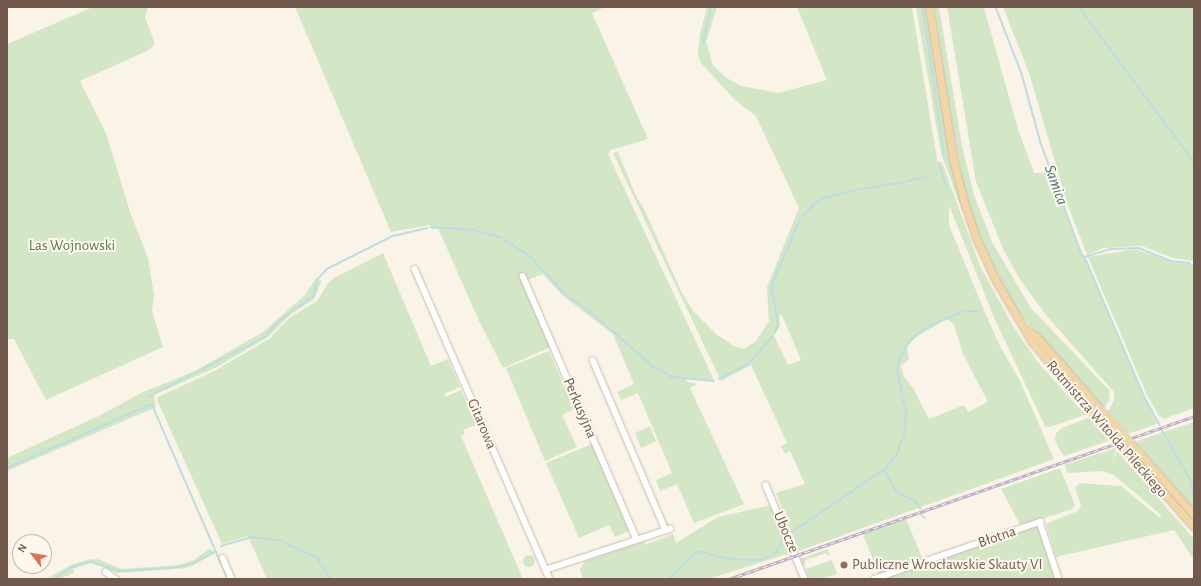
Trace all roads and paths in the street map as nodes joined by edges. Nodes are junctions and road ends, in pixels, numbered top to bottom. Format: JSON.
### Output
{"nodes":[{"id":1,"x":929,"y":7,"type":"edge"},
{"id":2,"x":415,"y":269,"type":"dead end"},
{"id":3,"x":523,"y":276,"type":"dead end"},
{"id":4,"x":1024,"y":328,"type":"junction"},
{"id":5,"x":593,"y":360,"type":"dead end"},
{"id":6,"x":766,"y":485,"type":"dead end"},
{"id":7,"x":1194,"y":514,"type":"edge"},
{"id":8,"x":1194,"y":527,"type":"edge"},
{"id":9,"x":636,"y":540,"type":"junction"},
{"id":10,"x":223,"y":558,"type":"dead end"},
{"id":11,"x":545,"y":570,"type":"junction"},
{"id":12,"x":106,"y":572,"type":"dead end"},
{"id":13,"x":116,"y":579,"type":"edge"},
{"id":14,"x":232,"y":579,"type":"edge"},
{"id":15,"x":550,"y":579,"type":"edge"},
{"id":16,"x":805,"y":579,"type":"edge"},
{"id":17,"x":874,"y":579,"type":"edge"},
{"id":18,"x":1059,"y":579,"type":"edge"}],
"edges":[{"from":1,"to":4,"type":"main road","name":"Rotmistrza Witolda Pileckiego"},
{"from":2,"to":11,"type":"street","name":"Gitarowa"},
{"from":3,"to":9,"type":"street","name":"Perkusyjna"},
{"from":4,"to":7,"type":"main road","name":"Rotmistrza Witolda Pileckiego","bridge":true},
{"from":4,"to":8,"type":"main road","name":"Rotmistrza Witolda Pileckiego","bridge":true},
{"from":5,"to":9,"type":"street","name":"Perkusyjna"},
{"from":6,"to":16,"type":"street","name":"Ubocze"},
{"from":9,"to":11,"type":"street","name":"Perkusyjna"},
{"from":10,"to":14,"type":"street"},
{"from":11,"to":15,"type":"street","name":"Gitarowa"},
{"from":12,"to":13,"type":"street"},
{"from":17,"to":18,"type":"street","name":"Błotna"}]}
